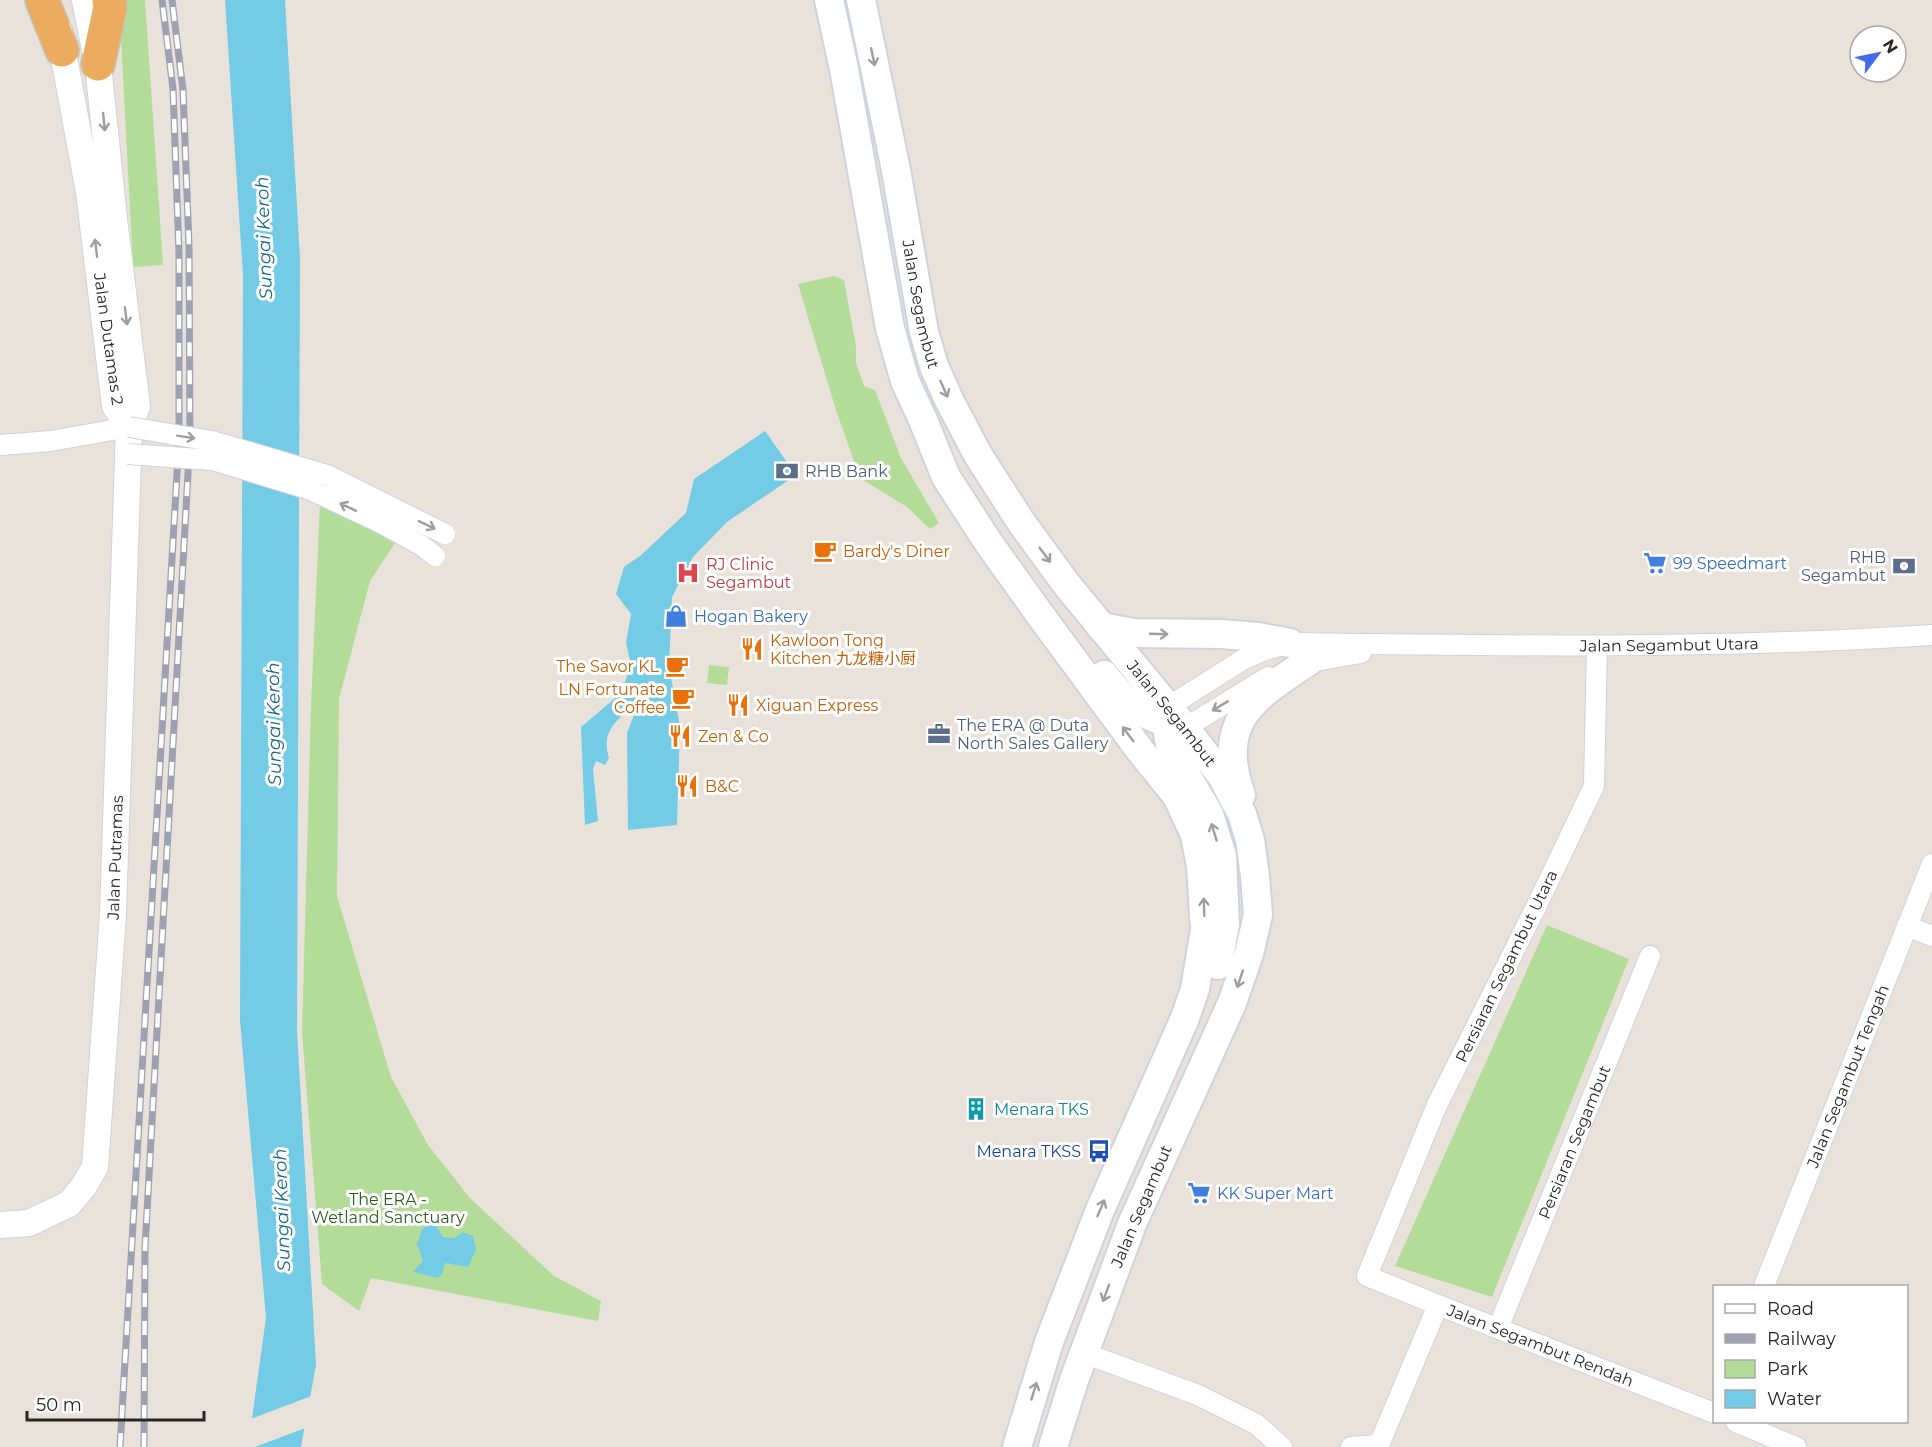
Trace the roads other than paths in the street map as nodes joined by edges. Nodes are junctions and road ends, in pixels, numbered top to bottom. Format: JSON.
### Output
{"nodes":[{"id":1,"x":42,"y":0,"type":"edge"},
{"id":2,"x":52,"y":0,"type":"edge"},
{"id":3,"x":85,"y":0,"type":"edge"},
{"id":4,"x":109,"y":0,"type":"edge"},
{"id":5,"x":829,"y":0,"type":"edge"},
{"id":6,"x":861,"y":0,"type":"edge"},
{"id":7,"x":62,"y":50,"type":"junction"},
{"id":8,"x":98,"y":64,"type":"junction"},
{"id":9,"x":923,"y":420,"type":"junction"},
{"id":10,"x":129,"y":427,"type":"junction"},
{"id":11,"x":0,"y":445,"type":"edge"},
{"id":12,"x":128,"y":454,"type":"junction"},
{"id":13,"x":384,"y":514,"type":"junction"},
{"id":14,"x":445,"y":534,"type":"dead end"},
{"id":15,"x":435,"y":556,"type":"dead end"},
{"id":16,"x":1101,"y":627,"type":"junction"},
{"id":17,"x":1932,"y":635,"type":"edge"},
{"id":18,"x":1405,"y":645,"type":"junction"},
{"id":19,"x":1597,"y":646,"type":"junction"},
{"id":20,"x":1309,"y":654,"type":"junction"},
{"id":21,"x":1173,"y":720,"type":"junction"},
{"id":22,"x":1250,"y":840,"type":"junction"},
{"id":23,"x":1932,"y":864,"type":"edge"},
{"id":24,"x":1907,"y":926,"type":"junction"},
{"id":25,"x":1932,"y":936,"type":"edge"},
{"id":26,"x":1650,"y":956,"type":"dead end"},
{"id":27,"x":1156,"y":1083,"type":"junction"},
{"id":28,"x":0,"y":1225,"type":"edge"},
{"id":29,"x":1367,"y":1276,"type":"joint"},
{"id":30,"x":1765,"y":1285,"type":"edge"},
{"id":31,"x":1438,"y":1305,"type":"junction"},
{"id":32,"x":1498,"y":1328,"type":"junction"},
{"id":33,"x":1084,"y":1353,"type":"junction"},
{"id":34,"x":1713,"y":1412,"type":"edge"},
{"id":35,"x":1738,"y":1423,"type":"edge"},
{"id":36,"x":1380,"y":1446,"type":"edge"},
{"id":37,"x":1017,"y":1447,"type":"edge"},
{"id":38,"x":1053,"y":1447,"type":"edge"},
{"id":39,"x":1282,"y":1447,"type":"edge"},
{"id":40,"x":1351,"y":1447,"type":"edge"},
{"id":41,"x":1796,"y":1447,"type":"edge"}],
"edges":[{"from":1,"to":7,"type":"highway"},
{"from":2,"to":7,"type":"street","name":"Jalan Dutamas 2"},
{"from":3,"to":8,"type":"street","name":"Jalan Dutamas 2"},
{"from":4,"to":8,"type":"highway"},
{"from":5,"to":9,"type":"main road","name":"Jalan Segambut"},
{"from":6,"to":16,"type":"main road","name":"Jalan Segambut","one_way":true},
{"from":10,"to":7,"type":"street","name":"Jalan Dutamas 2","one_way":true},
{"from":8,"to":10,"type":"street","name":"Jalan Dutamas 2","one_way":true},
{"from":9,"to":21,"type":"main road"},
{"from":27,"to":9,"type":"main road","name":"Jalan Segambut","one_way":true},
{"from":10,"to":11,"type":"street"},
{"from":10,"to":12,"type":"street","name":"Jalan Putramas"},
{"from":10,"to":13,"type":"street","one_way":true,"bridge":true},
{"from":13,"to":12,"type":"street","one_way":true,"bridge":true},
{"from":12,"to":28,"type":"street","name":"Jalan Putramas"},
{"from":13,"to":14,"type":"street","one_way":true,"bridge":true},
{"from":13,"to":15,"type":"street","bridge":true},
{"from":16,"to":20,"type":"main road","one_way":true},
{"from":16,"to":21,"type":"main road","name":"Jalan Segambut"},
{"from":17,"to":19,"type":"street","name":"Jalan Segambut Utara"},
{"from":18,"to":19,"type":"street","name":"Jalan Segambut Utara"},
{"from":18,"to":20,"type":"street","name":"Jalan Segambut Utara"},
{"from":18,"to":20,"type":"street","name":"Jalan Segambut Utara"},
{"from":19,"to":29,"type":"street","name":"Persiaran Segambut Utara"},
{"from":20,"to":21,"type":"street","name":"Jalan Segambut Utara","one_way":true},
{"from":20,"to":21,"type":"street","name":"Jalan Segambut Utara"},
{"from":20,"to":22,"type":"main road"},
{"from":21,"to":22,"type":"main road","name":"Jalan Segambut"},
{"from":27,"to":21,"type":"main road","one_way":true},
{"from":22,"to":33,"type":"main road","name":"Jalan Segambut","one_way":true},
{"from":23,"to":24,"type":"street","name":"Jalan Segambut Tengah"},
{"from":24,"to":25,"type":"street"},
{"from":24,"to":30,"type":"street","name":"Jalan Segambut Tengah"},
{"from":26,"to":32,"type":"street","name":"Persiaran Segambut"},
{"from":37,"to":27,"type":"main road","name":"Jalan Segambut","one_way":true},
{"from":29,"to":31,"type":"street","name":"Jalan Segambut Rendah"},
{"from":31,"to":32,"type":"street","name":"Jalan Segambut Rendah"},
{"from":31,"to":36,"type":"street"},
{"from":32,"to":34,"type":"street","name":"Jalan Segambut Rendah"},
{"from":33,"to":38,"type":"main road","name":"Jalan Segambut"},
{"from":33,"to":39,"type":"street"},
{"from":35,"to":41,"type":"street"},
{"from":36,"to":40,"type":"street"}]}
